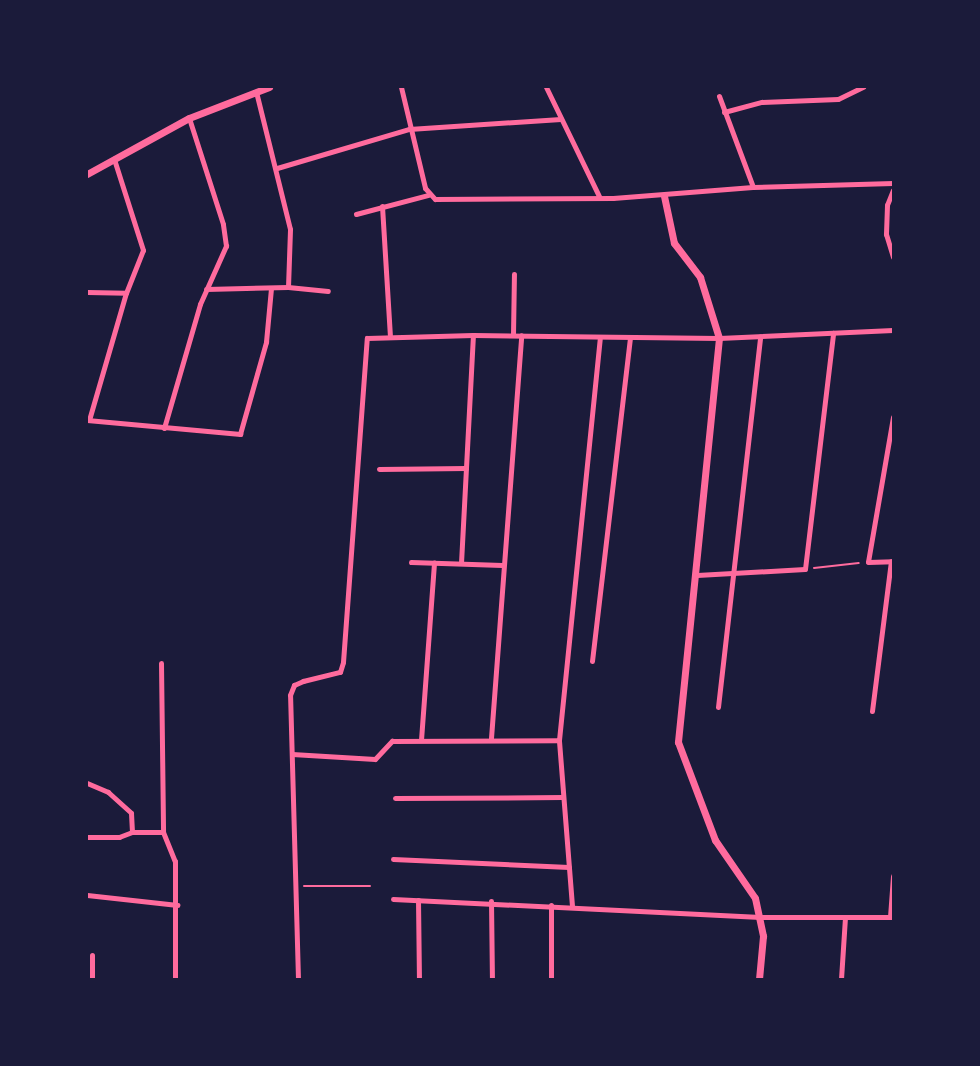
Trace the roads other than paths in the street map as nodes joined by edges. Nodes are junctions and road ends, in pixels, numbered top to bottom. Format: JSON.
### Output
{"nodes":[{"id":1,"x":269,"y":87,"type":"edge"},
{"id":2,"x":401,"y":87,"type":"edge"},
{"id":3,"x":546,"y":87,"type":"edge"},
{"id":4,"x":863,"y":87,"type":"edge"},
{"id":5,"x":256,"y":92,"type":"junction"},
{"id":6,"x":719,"y":96,"type":"dead end"},
{"id":7,"x":724,"y":112,"type":"junction"},
{"id":8,"x":189,"y":118,"type":"junction"},
{"id":9,"x":561,"y":119,"type":"junction"},
{"id":10,"x":409,"y":129,"type":"junction"},
{"id":11,"x":114,"y":159,"type":"junction"},
{"id":12,"x":277,"y":168,"type":"junction"},
{"id":13,"x":87,"y":174,"type":"edge"},
{"id":14,"x":893,"y":183,"type":"edge"},
{"id":15,"x":753,"y":187,"type":"junction"},
{"id":16,"x":893,"y":190,"type":"edge"},
{"id":17,"x":428,"y":195,"type":"junction"},
{"id":18,"x":599,"y":196,"type":"junction"},
{"id":19,"x":664,"y":196,"type":"junction"},
{"id":20,"x":382,"y":206,"type":"junction"},
{"id":21,"x":356,"y":214,"type":"dead end"},
{"id":22,"x":893,"y":257,"type":"edge"},
{"id":23,"x":513,"y":274,"type":"dead end"},
{"id":24,"x":288,"y":287,"type":"junction"},
{"id":25,"x":271,"y":288,"type":"junction"},
{"id":26,"x":206,"y":289,"type":"junction"},
{"id":27,"x":328,"y":291,"type":"dead end"},
{"id":28,"x":87,"y":292,"type":"edge"},
{"id":29,"x":126,"y":293,"type":"junction"},
{"id":30,"x":893,"y":330,"type":"edge"},
{"id":31,"x":833,"y":333,"type":"junction"},
{"id":32,"x":390,"y":335,"type":"junction"},
{"id":33,"x":473,"y":335,"type":"junction"},
{"id":34,"x":513,"y":335,"type":"junction"},
{"id":35,"x":520,"y":335,"type":"junction"},
{"id":36,"x":760,"y":336,"type":"junction"},
{"id":37,"x":630,"y":338,"type":"junction"},
{"id":38,"x":719,"y":338,"type":"junction"},
{"id":39,"x":600,"y":339,"type":"junction"},
{"id":40,"x":893,"y":417,"type":"edge"},
{"id":41,"x":88,"y":420,"type":"edge"},
{"id":42,"x":164,"y":428,"type":"junction"},
{"id":43,"x":466,"y":468,"type":"junction"},
{"id":44,"x":379,"y":469,"type":"dead end"},
{"id":45,"x":892,"y":561,"type":"edge"},
{"id":46,"x":411,"y":562,"type":"dead end"},
{"id":47,"x":434,"y":562,"type":"junction"},
{"id":48,"x":461,"y":563,"type":"junction"},
{"id":49,"x":502,"y":565,"type":"junction"},
{"id":50,"x":736,"y":572,"type":"junction"},
{"id":51,"x":697,"y":575,"type":"junction"},
{"id":52,"x":592,"y":661,"type":"dead end"},
{"id":53,"x":161,"y":663,"type":"dead end"},
{"id":54,"x":718,"y":707,"type":"dead end"},
{"id":55,"x":872,"y":711,"type":"dead end"},
{"id":56,"x":491,"y":738,"type":"junction"},
{"id":57,"x":421,"y":740,"type":"junction"},
{"id":58,"x":559,"y":740,"type":"junction"},
{"id":59,"x":292,"y":754,"type":"junction"},
{"id":60,"x":87,"y":783,"type":"edge"},
{"id":61,"x":562,"y":797,"type":"junction"},
{"id":62,"x":394,"y":798,"type":"dead end"},
{"id":63,"x":132,"y":832,"type":"junction"},
{"id":64,"x":163,"y":832,"type":"junction"},
{"id":65,"x":87,"y":837,"type":"edge"},
{"id":66,"x":393,"y":859,"type":"dead end"},
{"id":67,"x":569,"y":867,"type":"junction"},
{"id":68,"x":893,"y":876,"type":"edge"},
{"id":69,"x":87,"y":895,"type":"edge"},
{"id":70,"x":393,"y":899,"type":"dead end"},
{"id":71,"x":418,"y":900,"type":"junction"},
{"id":72,"x":491,"y":901,"type":"junction"},
{"id":73,"x":177,"y":905,"type":"junction"},
{"id":74,"x":551,"y":905,"type":"junction"},
{"id":75,"x":572,"y":906,"type":"junction"},
{"id":76,"x":761,"y":917,"type":"junction"},
{"id":77,"x":844,"y":917,"type":"junction"},
{"id":78,"x":892,"y":917,"type":"edge"},
{"id":79,"x":92,"y":955,"type":"dead end"},
{"id":80,"x":92,"y":979,"type":"edge"},
{"id":81,"x":175,"y":979,"type":"edge"},
{"id":82,"x":298,"y":979,"type":"edge"},
{"id":83,"x":419,"y":979,"type":"edge"},
{"id":84,"x":492,"y":979,"type":"edge"},
{"id":85,"x":551,"y":979,"type":"edge"},
{"id":86,"x":759,"y":979,"type":"edge"},
{"id":87,"x":841,"y":979,"type":"edge"}],
"edges":[{"from":1,"to":5,"type":"street"},
{"from":2,"to":10,"type":"street"},
{"from":3,"to":9,"type":"street"},
{"from":4,"to":7,"type":"street"},
{"from":5,"to":8,"type":"street"},
{"from":5,"to":12,"type":"street"},
{"from":6,"to":7,"type":"street"},
{"from":7,"to":15,"type":"street"},
{"from":8,"to":11,"type":"street"},
{"from":8,"to":26,"type":"street"},
{"from":9,"to":10,"type":"street"},
{"from":9,"to":18,"type":"street"},
{"from":10,"to":12,"type":"street"},
{"from":10,"to":17,"type":"street"},
{"from":11,"to":13,"type":"street"},
{"from":11,"to":29,"type":"street"},
{"from":12,"to":24,"type":"street"},
{"from":14,"to":15,"type":"street"},
{"from":15,"to":19,"type":"street"},
{"from":16,"to":22,"type":"street"},
{"from":17,"to":18,"type":"street"},
{"from":17,"to":20,"type":"street"},
{"from":18,"to":19,"type":"street"},
{"from":19,"to":38,"type":"street"},
{"from":20,"to":21,"type":"street"},
{"from":20,"to":32,"type":"street"},
{"from":23,"to":34,"type":"street"},
{"from":24,"to":25,"type":"street"},
{"from":24,"to":27,"type":"street"},
{"from":25,"to":26,"type":"street"},
{"from":25,"to":42,"type":"street"},
{"from":26,"to":42,"type":"street"},
{"from":28,"to":29,"type":"street"},
{"from":29,"to":41,"type":"street"},
{"from":30,"to":31,"type":"street"},
{"from":31,"to":36,"type":"street"},
{"from":31,"to":50,"type":"street"},
{"from":32,"to":33,"type":"street"},
{"from":32,"to":59,"type":"street"},
{"from":33,"to":34,"type":"street"},
{"from":33,"to":43,"type":"street"},
{"from":34,"to":35,"type":"street"},
{"from":35,"to":39,"type":"street"},
{"from":35,"to":49,"type":"street"},
{"from":36,"to":38,"type":"street"},
{"from":36,"to":50,"type":"street"},
{"from":37,"to":38,"type":"street"},
{"from":37,"to":39,"type":"street"},
{"from":37,"to":52,"type":"street"},
{"from":38,"to":51,"type":"street"},
{"from":39,"to":58,"type":"street"},
{"from":40,"to":45,"type":"street"},
{"from":41,"to":42,"type":"street"},
{"from":43,"to":44,"type":"street"},
{"from":43,"to":48,"type":"street"},
{"from":45,"to":55,"type":"street"},
{"from":46,"to":47,"type":"street"},
{"from":47,"to":48,"type":"street"},
{"from":47,"to":57,"type":"street"},
{"from":48,"to":49,"type":"street"},
{"from":49,"to":56,"type":"street"},
{"from":50,"to":51,"type":"street"},
{"from":50,"to":54,"type":"street"},
{"from":51,"to":76,"type":"street"},
{"from":53,"to":64,"type":"street"},
{"from":56,"to":57,"type":"street"},
{"from":56,"to":58,"type":"street"},
{"from":57,"to":59,"type":"street"},
{"from":58,"to":61,"type":"street"},
{"from":59,"to":82,"type":"street"},
{"from":60,"to":63,"type":"street"},
{"from":61,"to":62,"type":"street"},
{"from":61,"to":67,"type":"street"},
{"from":63,"to":64,"type":"street"},
{"from":63,"to":65,"type":"street"},
{"from":64,"to":73,"type":"street"},
{"from":66,"to":67,"type":"street"},
{"from":67,"to":75,"type":"street"},
{"from":68,"to":78,"type":"street"},
{"from":69,"to":73,"type":"street"},
{"from":70,"to":71,"type":"street"},
{"from":71,"to":72,"type":"street"},
{"from":71,"to":83,"type":"street"},
{"from":72,"to":74,"type":"street"},
{"from":72,"to":84,"type":"street"},
{"from":73,"to":81,"type":"street"},
{"from":74,"to":75,"type":"street"},
{"from":74,"to":85,"type":"street"},
{"from":75,"to":76,"type":"street"},
{"from":76,"to":77,"type":"street"},
{"from":76,"to":86,"type":"street"},
{"from":77,"to":78,"type":"street"},
{"from":77,"to":87,"type":"street"},
{"from":79,"to":80,"type":"street"}]}
